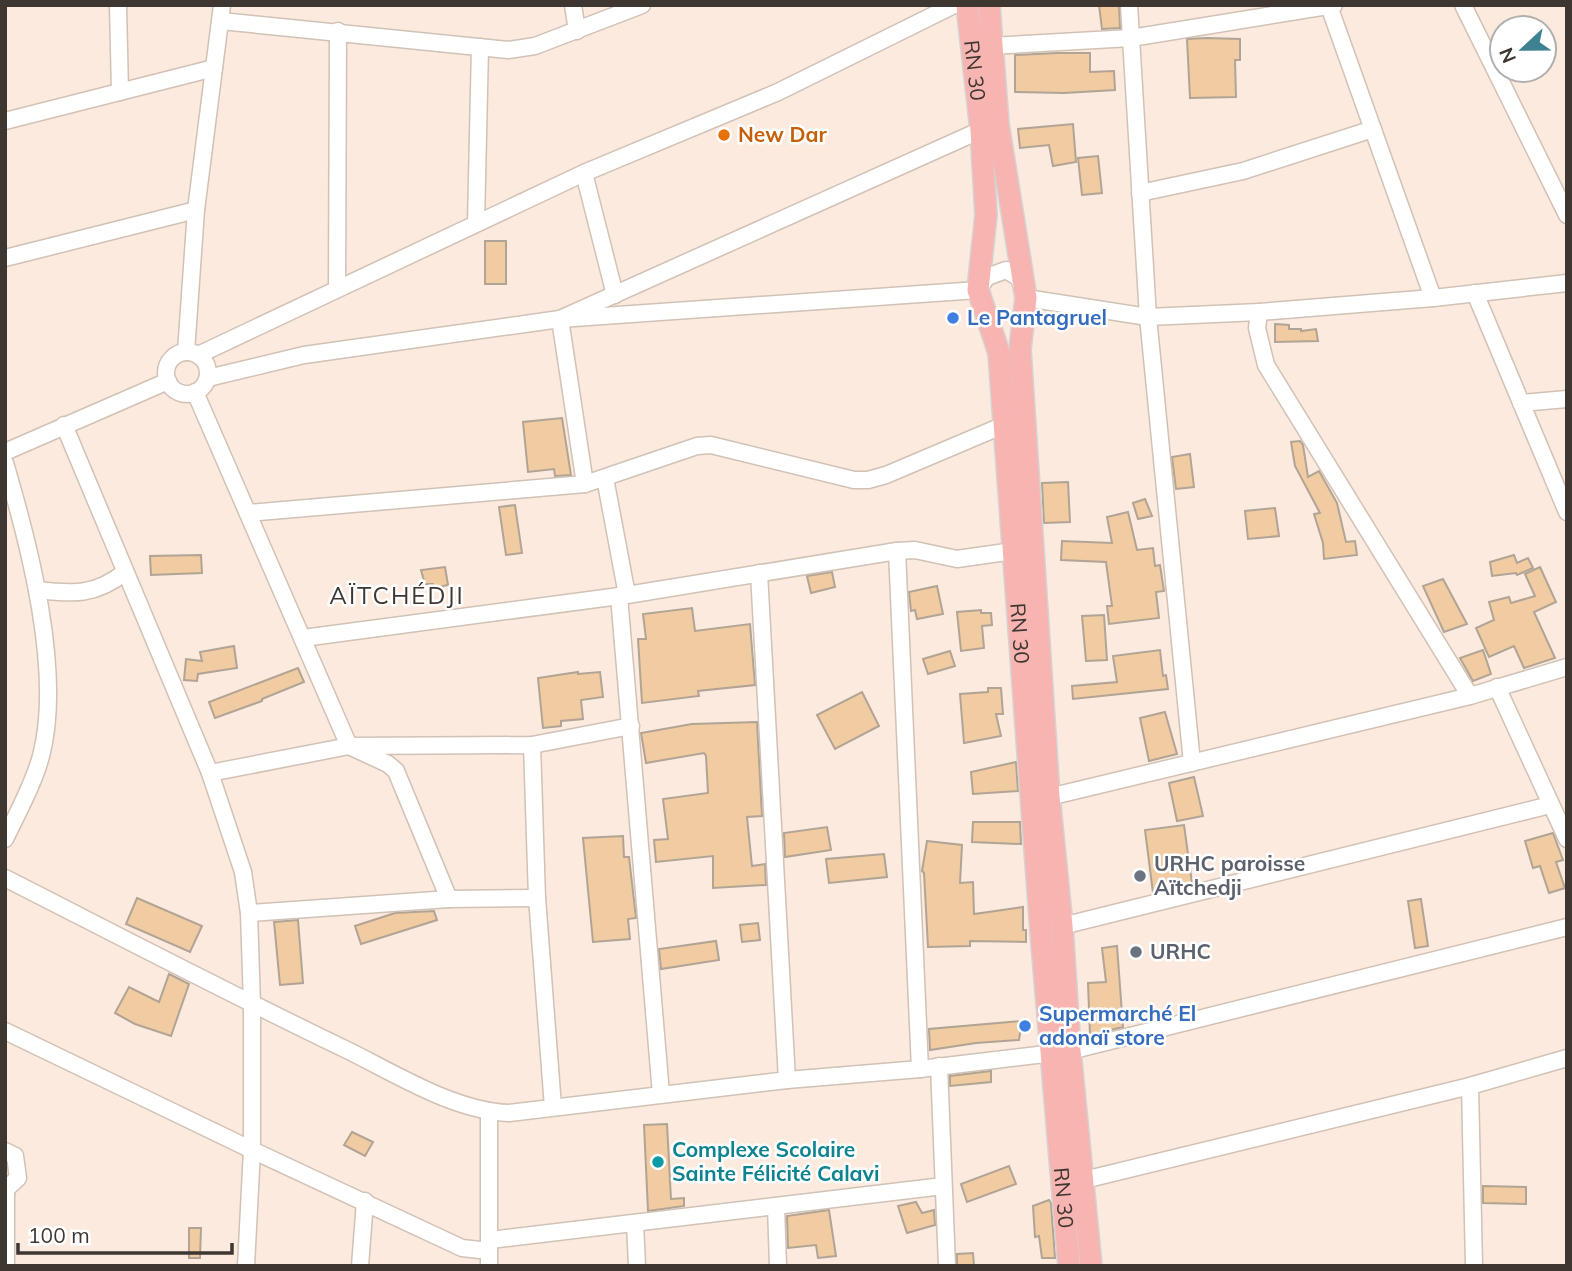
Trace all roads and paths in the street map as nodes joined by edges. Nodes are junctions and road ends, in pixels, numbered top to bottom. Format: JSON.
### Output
{"nodes":[{"id":1,"x":118,"y":5,"type":"edge"},
{"id":2,"x":572,"y":5,"type":"edge"},
{"id":3,"x":642,"y":5,"type":"edge"},
{"id":4,"x":954,"y":5,"type":"edge"},
{"id":5,"x":967,"y":5,"type":"edge"},
{"id":6,"x":989,"y":5,"type":"edge"},
{"id":7,"x":1129,"y":5,"type":"edge"},
{"id":8,"x":1334,"y":5,"type":"edge"},
{"id":9,"x":1463,"y":5,"type":"edge"},
{"id":10,"x":1329,"y":6,"type":"edge"},
{"id":11,"x":221,"y":13,"type":"edge"},
{"id":12,"x":338,"y":31,"type":"junction"},
{"id":13,"x":577,"y":31,"type":"junction"},
{"id":14,"x":1131,"y":38,"type":"junction"},
{"id":15,"x":991,"y":46,"type":"junction"},
{"id":16,"x":480,"y":47,"type":"junction"},
{"id":17,"x":214,"y":68,"type":"junction"},
{"id":18,"x":120,"y":92,"type":"junction"},
{"id":19,"x":5,"y":121,"type":"edge"},
{"id":20,"x":1373,"y":129,"type":"junction"},
{"id":21,"x":981,"y":130,"type":"junction"},
{"id":22,"x":584,"y":173,"type":"junction"},
{"id":23,"x":1140,"y":193,"type":"junction"},
{"id":24,"x":196,"y":210,"type":"junction"},
{"id":25,"x":1567,"y":215,"type":"edge"},
{"id":26,"x":476,"y":223,"type":"junction"},
{"id":27,"x":5,"y":258,"type":"edge"},
{"id":28,"x":1567,"y":283,"type":"edge"},
{"id":29,"x":337,"y":289,"type":"junction"},
{"id":30,"x":978,"y":290,"type":"junction"},
{"id":31,"x":1475,"y":293,"type":"junction"},
{"id":32,"x":615,"y":295,"type":"junction"},
{"id":33,"x":1026,"y":298,"type":"junction"},
{"id":34,"x":1433,"y":298,"type":"junction"},
{"id":35,"x":1259,"y":312,"type":"junction"},
{"id":36,"x":1148,"y":317,"type":"junction"},
{"id":37,"x":560,"y":319,"type":"junction"},
{"id":38,"x":192,"y":353,"type":"junction"},
{"id":39,"x":208,"y":378,"type":"junction"},
{"id":40,"x":168,"y":381,"type":"junction"},
{"id":41,"x":195,"y":392,"type":"junction"},
{"id":42,"x":1567,"y":399,"type":"edge"},
{"id":43,"x":1521,"y":403,"type":"junction"},
{"id":44,"x":64,"y":425,"type":"junction"},
{"id":45,"x":1004,"y":425,"type":"junction"},
{"id":46,"x":5,"y":452,"type":"edge"},
{"id":47,"x":5,"y":463,"type":"edge"},
{"id":48,"x":605,"y":478,"type":"junction"},
{"id":49,"x":585,"y":484,"type":"junction"},
{"id":50,"x":1567,"y":512,"type":"edge"},
{"id":51,"x":248,"y":513,"type":"junction"},
{"id":52,"x":897,"y":551,"type":"junction"},
{"id":53,"x":1013,"y":551,"type":"junction"},
{"id":54,"x":125,"y":572,"type":"junction"},
{"id":55,"x":759,"y":573,"type":"junction"},
{"id":56,"x":37,"y":590,"type":"junction"},
{"id":57,"x":623,"y":595,"type":"junction"},
{"id":58,"x":303,"y":638,"type":"junction"},
{"id":59,"x":1567,"y":667,"type":"edge"},
{"id":60,"x":1497,"y":687,"type":"junction"},
{"id":61,"x":1469,"y":696,"type":"junction"},
{"id":62,"x":631,"y":726,"type":"junction"},
{"id":63,"x":532,"y":745,"type":"junction"},
{"id":64,"x":349,"y":746,"type":"junction"},
{"id":65,"x":1192,"y":763,"type":"junction"},
{"id":66,"x":210,"y":773,"type":"junction"},
{"id":67,"x":1049,"y":797,"type":"junction"},
{"id":68,"x":5,"y":801,"type":"edge"},
{"id":69,"x":1550,"y":805,"type":"junction"},
{"id":70,"x":15,"y":820,"type":"junction"},
{"id":71,"x":5,"y":839,"type":"edge"},
{"id":72,"x":1567,"y":839,"type":"edge"},
{"id":73,"x":5,"y":878,"type":"edge"},
{"id":74,"x":537,"y":898,"type":"junction"},
{"id":75,"x":449,"y":899,"type":"junction"},
{"id":76,"x":249,"y":913,"type":"junction"},
{"id":77,"x":1062,"y":926,"type":"junction"},
{"id":78,"x":1567,"y":927,"type":"edge"},
{"id":79,"x":252,"y":1005,"type":"junction"},
{"id":80,"x":5,"y":1031,"type":"edge"},
{"id":81,"x":1060,"y":1052,"type":"junction"},
{"id":82,"x":1567,"y":1058,"type":"edge"},
{"id":83,"x":939,"y":1066,"type":"junction"},
{"id":84,"x":920,"y":1069,"type":"junction"},
{"id":85,"x":787,"y":1080,"type":"junction"},
{"id":86,"x":1470,"y":1086,"type":"junction"},
{"id":87,"x":661,"y":1094,"type":"junction"},
{"id":88,"x":553,"y":1107,"type":"junction"},
{"id":89,"x":489,"y":1112,"type":"junction"},
{"id":90,"x":5,"y":1150,"type":"edge"},
{"id":91,"x":252,"y":1150,"type":"junction"},
{"id":92,"x":1084,"y":1180,"type":"junction"},
{"id":93,"x":943,"y":1186,"type":"junction"},
{"id":94,"x":6,"y":1190,"type":"edge"},
{"id":95,"x":365,"y":1201,"type":"junction"},
{"id":96,"x":775,"y":1206,"type":"junction"},
{"id":97,"x":635,"y":1223,"type":"junction"},
{"id":98,"x":489,"y":1252,"type":"edge"},
{"id":99,"x":6,"y":1266,"type":"edge"},
{"id":100,"x":246,"y":1266,"type":"edge"},
{"id":101,"x":360,"y":1266,"type":"edge"},
{"id":102,"x":637,"y":1266,"type":"edge"},
{"id":103,"x":778,"y":1266,"type":"edge"},
{"id":104,"x":947,"y":1266,"type":"edge"},
{"id":105,"x":1069,"y":1266,"type":"edge"},
{"id":106,"x":1091,"y":1266,"type":"edge"},
{"id":107,"x":1474,"y":1266,"type":"edge"}],
"edges":[{"from":1,"to":18,"type":"street"},
{"from":2,"to":13,"type":"street"},
{"from":3,"to":13,"type":"street"},
{"from":4,"to":22,"type":"street"},
{"from":5,"to":21,"type":"main road","name":"RN 30","number":"RN 30"},
{"from":6,"to":15,"type":"main road","number":"RN 30"},
{"from":7,"to":14,"type":"street"},
{"from":8,"to":10,"type":"street"},
{"from":9,"to":25,"type":"street"},
{"from":10,"to":14,"type":"street"},
{"from":10,"to":20,"type":"street"},
{"from":11,"to":12,"type":"street"},
{"from":11,"to":17,"type":"street"},
{"from":12,"to":16,"type":"street"},
{"from":12,"to":29,"type":"street"},
{"from":13,"to":16,"type":"street"},
{"from":14,"to":15,"type":"street"},
{"from":14,"to":23,"type":"street"},
{"from":15,"to":33,"type":"main road","number":"RN 30"},
{"from":16,"to":26,"type":"street"},
{"from":17,"to":18,"type":"street"},
{"from":17,"to":24,"type":"street"},
{"from":18,"to":19,"type":"street"},
{"from":20,"to":23,"type":"street"},
{"from":20,"to":34,"type":"street"},
{"from":21,"to":30,"type":"main road","name":"RN 30","number":"RN 30"},
{"from":21,"to":32,"type":"street"},
{"from":22,"to":26,"type":"street"},
{"from":22,"to":32,"type":"street"},
{"from":23,"to":36,"type":"street"},
{"from":24,"to":27,"type":"street"},
{"from":24,"to":38,"type":"street"},
{"from":26,"to":29,"type":"street"},
{"from":28,"to":31,"type":"street"},
{"from":29,"to":38,"type":"street"},
{"from":30,"to":33,"type":"street"},
{"from":30,"to":37,"type":"street"},
{"from":30,"to":45,"type":"main road","name":"RN 30","number":"RN 30"},
{"from":31,"to":34,"type":"street"},
{"from":31,"to":43,"type":"street"},
{"from":32,"to":37,"type":"street"},
{"from":33,"to":36,"type":"street"},
{"from":33,"to":67,"type":"main road","number":"RN 30"},
{"from":34,"to":35,"type":"street"},
{"from":35,"to":36,"type":"street"},
{"from":35,"to":61,"type":"street"},
{"from":36,"to":65,"type":"street"},
{"from":37,"to":39,"type":"street"},
{"from":37,"to":49,"type":"street"},
{"from":38,"to":39,"type":"street"},
{"from":38,"to":40,"type":"street"},
{"from":39,"to":41,"type":"street"},
{"from":40,"to":41,"type":"street"},
{"from":40,"to":44,"type":"street"},
{"from":41,"to":51,"type":"street"},
{"from":42,"to":43,"type":"street"},
{"from":43,"to":50,"type":"street"},
{"from":44,"to":46,"type":"street"},
{"from":44,"to":54,"type":"street"},
{"from":45,"to":48,"type":"street"},
{"from":45,"to":53,"type":"main road","name":"RN 30","number":"RN 30"},
{"from":47,"to":56,"type":"street"},
{"from":48,"to":49,"type":"street"},
{"from":48,"to":57,"type":"street"},
{"from":49,"to":51,"type":"street"},
{"from":51,"to":58,"type":"street"},
{"from":52,"to":53,"type":"street"},
{"from":52,"to":55,"type":"street"},
{"from":52,"to":84,"type":"street"},
{"from":53,"to":81,"type":"main road","name":"RN 30","number":"RN 30"},
{"from":54,"to":56,"type":"street"},
{"from":54,"to":66,"type":"street"},
{"from":55,"to":57,"type":"street"},
{"from":55,"to":85,"type":"street"},
{"from":56,"to":70,"type":"street"},
{"from":57,"to":58,"type":"street"},
{"from":57,"to":62,"type":"street"},
{"from":58,"to":64,"type":"street"},
{"from":59,"to":60,"type":"street"},
{"from":60,"to":61,"type":"street"},
{"from":60,"to":69,"type":"street"},
{"from":61,"to":65,"type":"street"},
{"from":62,"to":63,"type":"street"},
{"from":62,"to":87,"type":"street"},
{"from":63,"to":64,"type":"street"},
{"from":63,"to":74,"type":"street"},
{"from":64,"to":66,"type":"street"},
{"from":64,"to":75,"type":"street"},
{"from":65,"to":67,"type":"street"},
{"from":66,"to":76,"type":"street"},
{"from":67,"to":77,"type":"main road","number":"RN 30"},
{"from":68,"to":70,"type":"street"},
{"from":69,"to":72,"type":"street"},
{"from":69,"to":77,"type":"street"},
{"from":70,"to":71,"type":"street"},
{"from":73,"to":79,"type":"street"},
{"from":74,"to":75,"type":"street"},
{"from":74,"to":88,"type":"street"},
{"from":75,"to":76,"type":"street"},
{"from":76,"to":79,"type":"street"},
{"from":77,"to":81,"type":"main road","number":"RN 30"},
{"from":78,"to":81,"type":"street"},
{"from":79,"to":89,"type":"street"},
{"from":79,"to":91,"type":"street"},
{"from":80,"to":91,"type":"street"},
{"from":81,"to":83,"type":"street"},
{"from":81,"to":92,"type":"main road","number":"RN 30"},
{"from":81,"to":105,"type":"main road","name":"RN 30","number":"RN 30"},
{"from":82,"to":86,"type":"street"},
{"from":83,"to":84,"type":"street"},
{"from":83,"to":93,"type":"street"},
{"from":84,"to":85,"type":"street"},
{"from":85,"to":87,"type":"street"},
{"from":86,"to":92,"type":"street"},
{"from":86,"to":107,"type":"street"},
{"from":87,"to":88,"type":"street"},
{"from":88,"to":89,"type":"street"},
{"from":89,"to":98,"type":"street"},
{"from":90,"to":94,"type":"street"},
{"from":91,"to":95,"type":"street"},
{"from":91,"to":100,"type":"street"},
{"from":92,"to":106,"type":"main road","number":"RN 30"},
{"from":93,"to":96,"type":"street"},
{"from":93,"to":104,"type":"street"},
{"from":94,"to":99,"type":"street"},
{"from":95,"to":98,"type":"street"},
{"from":95,"to":101,"type":"street"},
{"from":96,"to":97,"type":"street"},
{"from":96,"to":103,"type":"street"},
{"from":97,"to":98,"type":"street"},
{"from":97,"to":102,"type":"street"}]}
